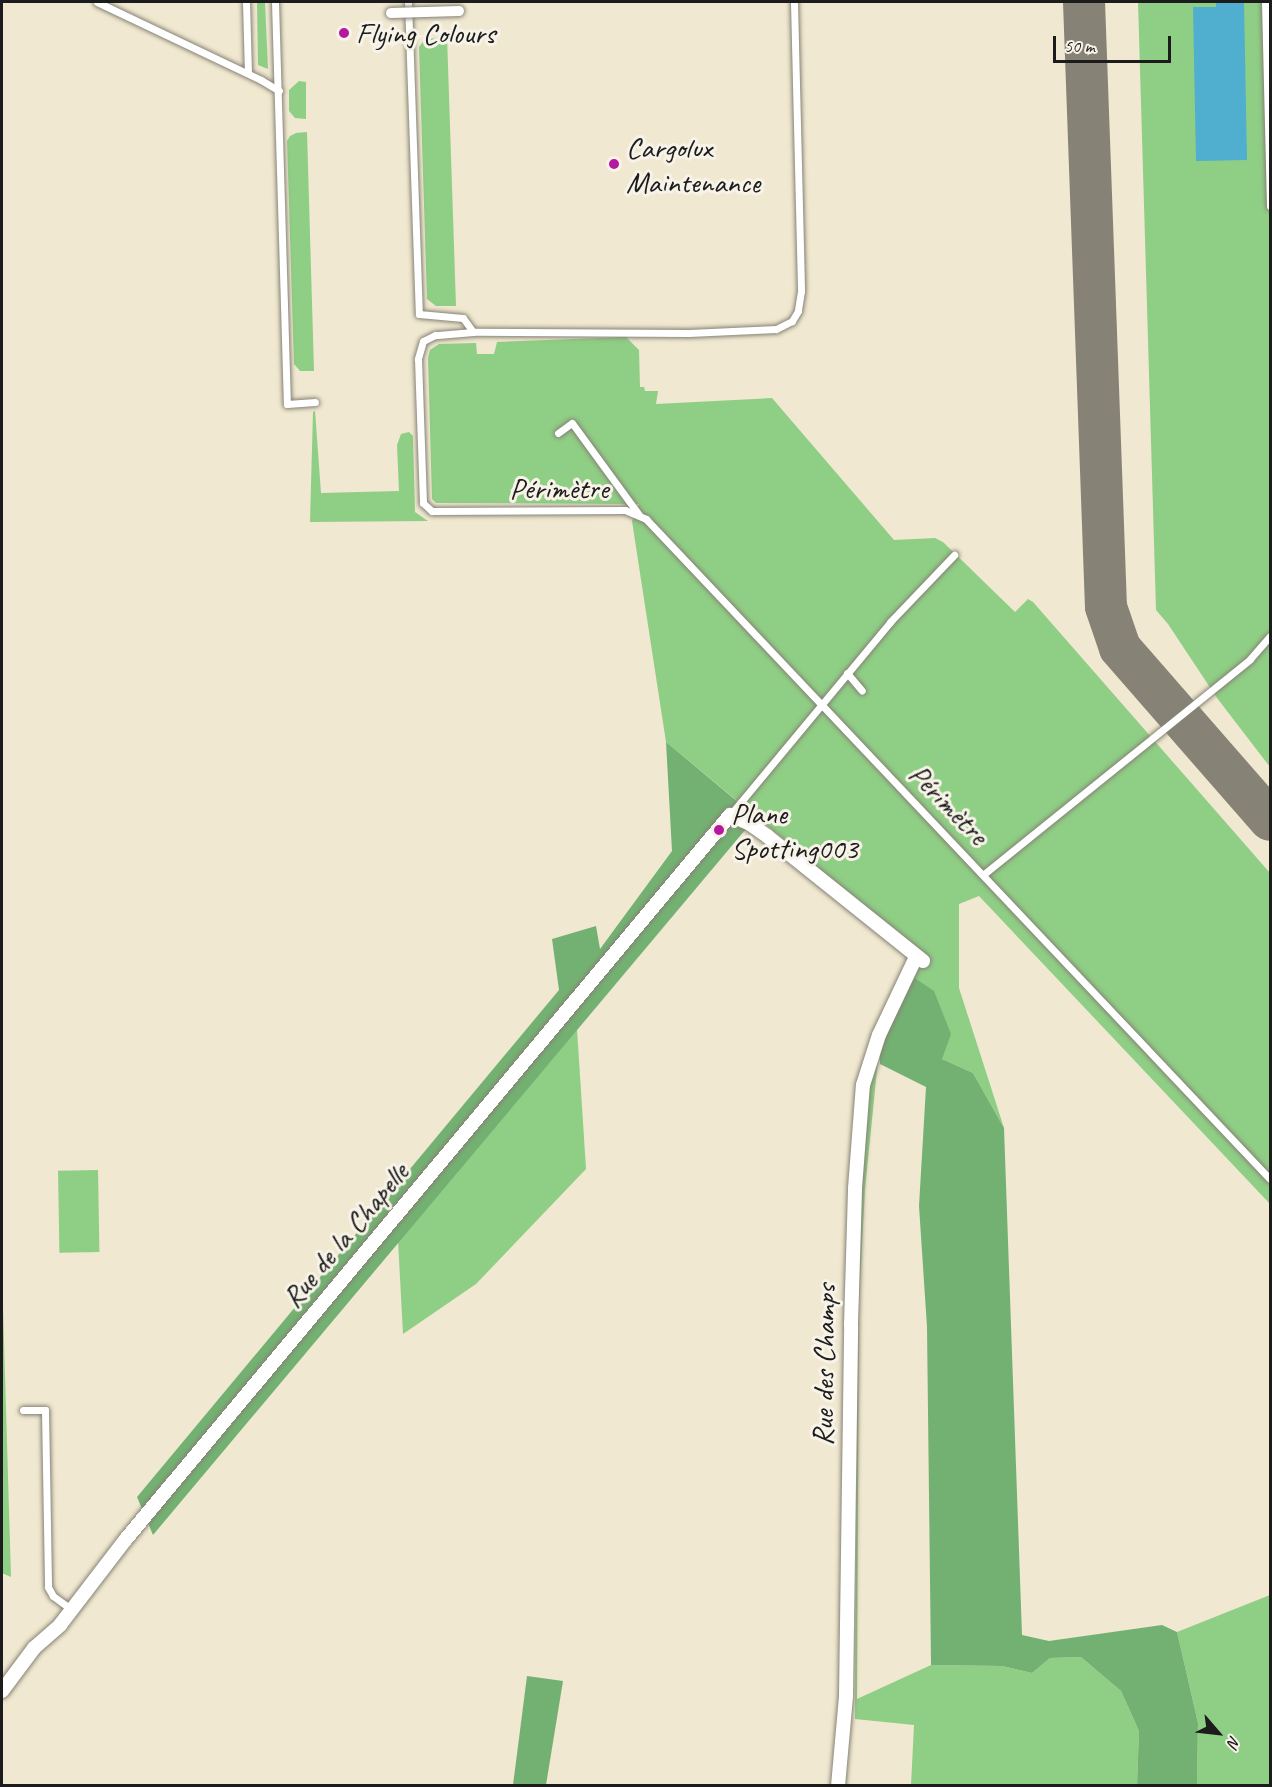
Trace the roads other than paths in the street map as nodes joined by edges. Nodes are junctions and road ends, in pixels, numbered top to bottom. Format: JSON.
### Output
{"nodes":[{"id":1,"x":97,"y":2,"type":"edge"},
{"id":2,"x":246,"y":2,"type":"edge"},
{"id":3,"x":276,"y":2,"type":"edge"},
{"id":4,"x":408,"y":2,"type":"edge"},
{"id":5,"x":794,"y":2,"type":"edge"},
{"id":6,"x":1265,"y":2,"type":"edge"},
{"id":7,"x":459,"y":11,"type":"dead end"},
{"id":8,"x":391,"y":13,"type":"dead end"},
{"id":9,"x":248,"y":73,"type":"junction"},
{"id":10,"x":279,"y":91,"type":"junction"},
{"id":11,"x":1270,"y":206,"type":"edge"},
{"id":12,"x":473,"y":332,"type":"junction"},
{"id":13,"x":315,"y":402,"type":"dead end"},
{"id":14,"x":558,"y":433,"type":"dead end"},
{"id":15,"x":639,"y":515,"type":"junction"},
{"id":16,"x":954,"y":555,"type":"dead end"},
{"id":17,"x":1270,"y":636,"type":"edge"},
{"id":18,"x":848,"y":673,"type":"junction"},
{"id":19,"x":862,"y":691,"type":"dead end"},
{"id":20,"x":822,"y":704,"type":"junction"},
{"id":21,"x":730,"y":815,"type":"junction"},
{"id":22,"x":984,"y":874,"type":"junction"},
{"id":23,"x":1270,"y":1179,"type":"edge"},
{"id":24,"x":23,"y":1410,"type":"dead end"},
{"id":25,"x":72,"y":1610,"type":"junction"},
{"id":26,"x":2,"y":1691,"type":"edge"},
{"id":27,"x":838,"y":1785,"type":"edge"}],
"edges":[{"from":1,"to":9,"type":"lane"},
{"from":2,"to":9,"type":"lane"},
{"from":3,"to":10,"type":"lane"},
{"from":4,"to":12,"type":"lane"},
{"from":5,"to":12,"type":"lane","name":"Périmètre"},
{"from":6,"to":11,"type":"lane"},
{"from":7,"to":8,"type":"street","bridge":true},
{"from":9,"to":10,"type":"lane"},
{"from":10,"to":13,"type":"lane"},
{"from":12,"to":15,"type":"lane","name":"Périmètre"},
{"from":14,"to":15,"type":"lane"},
{"from":15,"to":20,"type":"lane","name":"Périmètre"},
{"from":16,"to":18,"type":"lane"},
{"from":17,"to":22,"type":"lane"},
{"from":18,"to":19,"type":"lane"},
{"from":18,"to":20,"type":"lane"},
{"from":20,"to":21,"type":"lane"},
{"from":20,"to":22,"type":"lane","name":"Périmètre"},
{"from":21,"to":25,"type":"street","name":"Rue de la Chapelle"},
{"from":21,"to":27,"type":"street","name":"Rue des Champs"},
{"from":22,"to":23,"type":"lane","name":"Périmètre"},
{"from":24,"to":25,"type":"lane"},
{"from":25,"to":26,"type":"street","name":"Rue de la Chapelle"}]}
